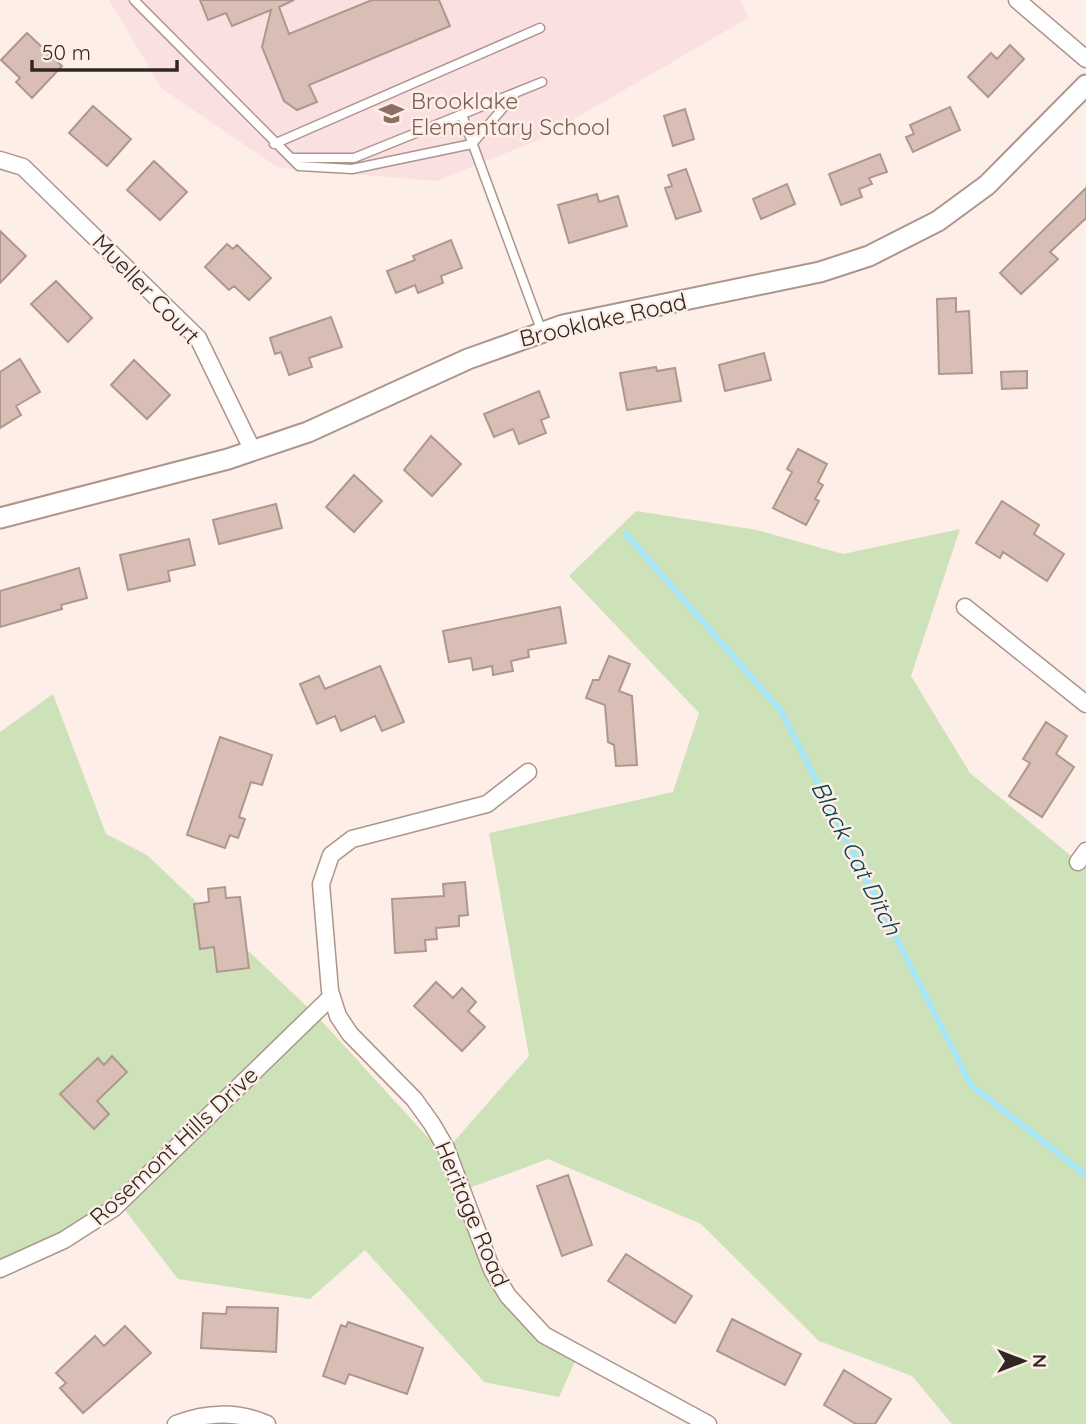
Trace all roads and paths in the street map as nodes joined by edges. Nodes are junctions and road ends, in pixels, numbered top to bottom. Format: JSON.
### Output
{"nodes":[{"id":1,"x":134,"y":0,"type":"edge"},
{"id":2,"x":1017,"y":0,"type":"edge"},
{"id":3,"x":540,"y":28,"type":"dead end"},
{"id":4,"x":1086,"y":59,"type":"edge"},
{"id":5,"x":542,"y":82,"type":"dead end"},
{"id":6,"x":1086,"y":85,"type":"edge"},
{"id":7,"x":514,"y":94,"type":"junction"},
{"id":8,"x":462,"y":115,"type":"junction"},
{"id":9,"x":274,"y":144,"type":"junction"},
{"id":10,"x":472,"y":144,"type":"junction"},
{"id":11,"x":293,"y":158,"type":"junction"},
{"id":12,"x":0,"y":160,"type":"edge"},
{"id":13,"x":542,"y":332,"type":"junction"},
{"id":14,"x":253,"y":451,"type":"junction"},
{"id":15,"x":0,"y":518,"type":"edge"},
{"id":16,"x":965,"y":607,"type":"dead end"},
{"id":17,"x":1086,"y":704,"type":"edge"},
{"id":18,"x":528,"y":772,"type":"dead end"},
{"id":19,"x":331,"y":997,"type":"junction"},
{"id":20,"x":0,"y":1269,"type":"edge"},
{"id":21,"x":176,"y":1424,"type":"edge"},
{"id":22,"x":267,"y":1424,"type":"edge"},
{"id":23,"x":708,"y":1424,"type":"edge"}],
"edges":[{"from":1,"to":9,"type":"lane"},
{"from":2,"to":4,"type":"street"},
{"from":3,"to":9,"type":"lane"},
{"from":5,"to":7,"type":"lane"},
{"from":6,"to":13,"type":"street","name":"Brooklake Road"},
{"from":7,"to":8,"type":"lane"},
{"from":7,"to":10,"type":"lane"},
{"from":8,"to":10,"type":"lane"},
{"from":8,"to":11,"type":"lane"},
{"from":9,"to":11,"type":"lane"},
{"from":10,"to":11,"type":"lane"},
{"from":10,"to":13,"type":"lane"},
{"from":12,"to":14,"type":"street","name":"Mueller Court"},
{"from":13,"to":14,"type":"street","name":"Brooklake Road"},
{"from":14,"to":15,"type":"street","name":"Brooklake Road"},
{"from":16,"to":17,"type":"street"},
{"from":18,"to":19,"type":"street","name":"Heritage Road"},
{"from":19,"to":20,"type":"street","name":"Rosemont Hills Drive"},
{"from":19,"to":23,"type":"street","name":"Heritage Road"},
{"from":21,"to":22,"type":"street"}]}
